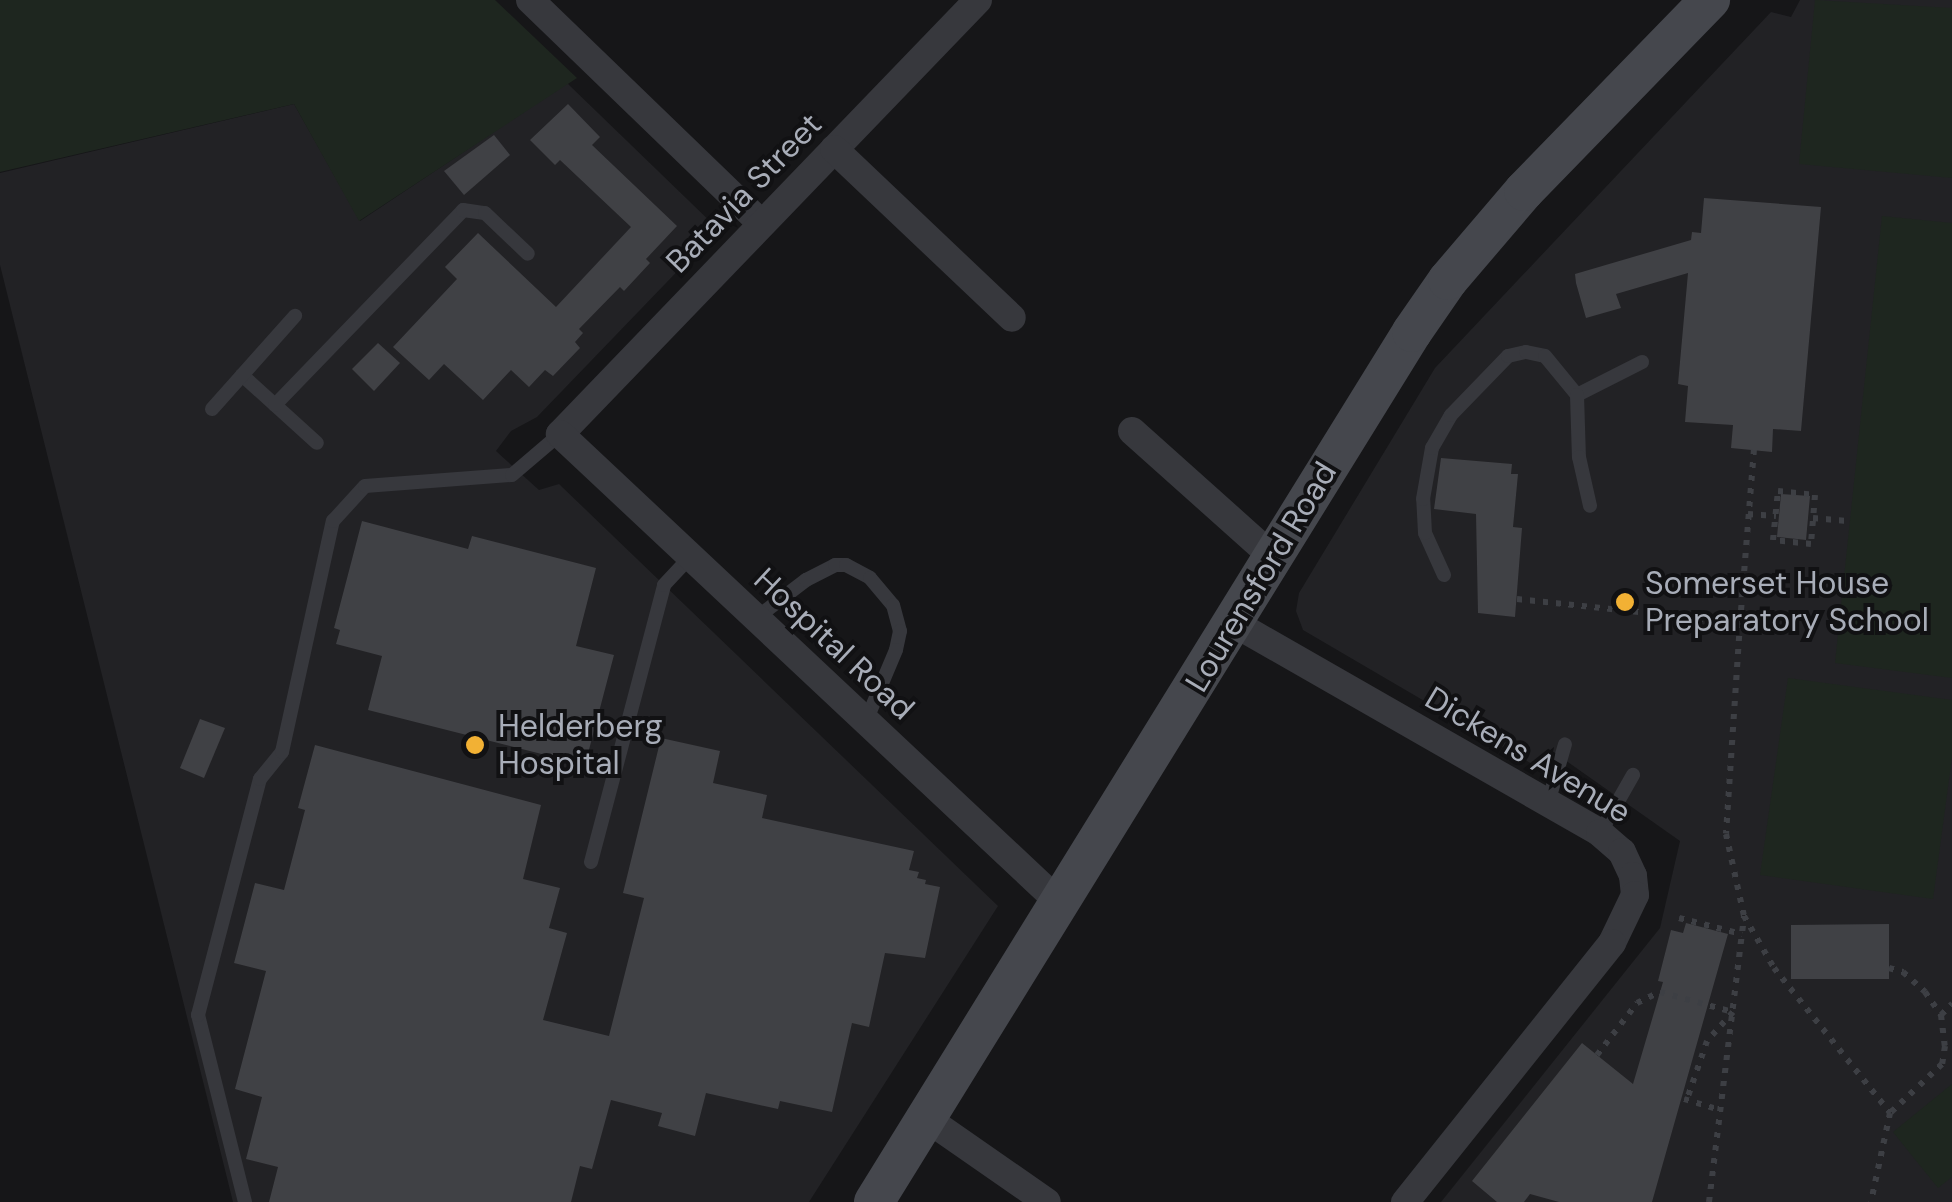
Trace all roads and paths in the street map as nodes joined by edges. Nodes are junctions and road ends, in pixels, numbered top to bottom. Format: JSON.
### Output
{"nodes":[{"id":1,"x":530,"y":0,"type":"edge"},
{"id":2,"x":978,"y":0,"type":"edge"},
{"id":3,"x":1710,"y":0,"type":"edge"},
{"id":4,"x":834,"y":149,"type":"junction"},
{"id":5,"x":762,"y":224,"type":"junction"},
{"id":6,"x":528,"y":254,"type":"dead end"},
{"id":7,"x":294,"y":316,"type":"dead end"},
{"id":8,"x":1012,"y":318,"type":"dead end"},
{"id":9,"x":1642,"y":362,"type":"dead end"},
{"id":10,"x":242,"y":375,"type":"junction"},
{"id":11,"x":1577,"y":395,"type":"junction"},
{"id":12,"x":274,"y":405,"type":"junction"},
{"id":13,"x":212,"y":408,"type":"dead end"},
{"id":14,"x":1132,"y":431,"type":"dead end"},
{"id":15,"x":560,"y":434,"type":"junction"},
{"id":16,"x":316,"y":443,"type":"dead end"},
{"id":17,"x":1754,"y":450,"type":"dead end"},
{"id":18,"x":1590,"y":506,"type":"dead end"},
{"id":19,"x":1748,"y":514,"type":"junction"},
{"id":20,"x":1776,"y":516,"type":"junction"},
{"id":21,"x":1813,"y":518,"type":"junction"},
{"id":22,"x":1850,"y":522,"type":"dead end"},
{"id":23,"x":1272,"y":556,"type":"junction"},
{"id":24,"x":690,"y":557,"type":"junction"},
{"id":25,"x":1444,"y":575,"type":"dead end"},
{"id":26,"x":1517,"y":598,"type":"dead end"},
{"id":27,"x":755,"y":619,"type":"junction"},
{"id":28,"x":1234,"y":622,"type":"junction"},
{"id":29,"x":1740,"y":624,"type":"junction"},
{"id":30,"x":865,"y":722,"type":"junction"},
{"id":31,"x":1565,"y":744,"type":"dead end"},
{"id":32,"x":1632,"y":776,"type":"dead end"},
{"id":33,"x":1548,"y":803,"type":"junction"},
{"id":34,"x":1600,"y":833,"type":"junction"},
{"id":35,"x":591,"y":862,"type":"dead end"},
{"id":36,"x":1060,"y":904,"type":"junction"},
{"id":37,"x":1744,"y":916,"type":"junction"},
{"id":38,"x":1679,"y":918,"type":"dead end"},
{"id":39,"x":1742,"y":934,"type":"junction"},
{"id":40,"x":1889,"y":968,"type":"dead end"},
{"id":41,"x":1952,"y":1004,"type":"edge"},
{"id":42,"x":1733,"y":1012,"type":"junction"},
{"id":43,"x":1941,"y":1015,"type":"junction"},
{"id":44,"x":1596,"y":1055,"type":"dead end"},
{"id":45,"x":1942,"y":1064,"type":"junction"},
{"id":46,"x":1952,"y":1064,"type":"edge"},
{"id":47,"x":1721,"y":1110,"type":"junction"},
{"id":48,"x":1890,"y":1113,"type":"junction"},
{"id":49,"x":926,"y":1118,"type":"junction"},
{"id":50,"x":245,"y":1202,"type":"edge"},
{"id":51,"x":874,"y":1202,"type":"edge"},
{"id":52,"x":1047,"y":1202,"type":"edge"},
{"id":53,"x":1405,"y":1202,"type":"edge"},
{"id":54,"x":1709,"y":1202,"type":"edge"},
{"id":55,"x":1870,"y":1202,"type":"edge"}],
"edges":[{"from":1,"to":5,"type":"street"},
{"from":2,"to":4,"type":"street","name":"Batavia Street"},
{"from":3,"to":23,"type":"street","name":"Lourensford Road"},
{"from":4,"to":5,"type":"street","name":"Batavia Street"},
{"from":4,"to":8,"type":"street"},
{"from":5,"to":15,"type":"street","name":"Batavia Street"},
{"from":6,"to":12,"type":"lane"},
{"from":7,"to":10,"type":"lane"},
{"from":9,"to":11,"type":"lane"},
{"from":10,"to":12,"type":"lane"},
{"from":10,"to":13,"type":"lane"},
{"from":11,"to":18,"type":"lane"},
{"from":11,"to":25,"type":"lane"},
{"from":12,"to":16,"type":"lane"},
{"from":14,"to":23,"type":"street"},
{"from":15,"to":24,"type":"street","name":"Hospital Road"},
{"from":15,"to":50,"type":"lane"},
{"from":17,"to":19,"type":"path"},
{"from":19,"to":20,"type":"path"},
{"from":19,"to":29,"type":"path"},
{"from":20,"to":21,"type":"path"},
{"from":20,"to":21,"type":"path"},
{"from":21,"to":22,"type":"path"},
{"from":23,"to":28,"type":"street","name":"Lourensford Road"},
{"from":24,"to":27,"type":"street","name":"Hospital Road"},
{"from":24,"to":35,"type":"lane"},
{"from":26,"to":29,"type":"path"},
{"from":27,"to":30,"type":"street","name":"Hospital Road"},
{"from":27,"to":30,"type":"lane"},
{"from":28,"to":33,"type":"street","name":"Dickens Avenue"},
{"from":28,"to":36,"type":"street","name":"Lourensford Road"},
{"from":29,"to":37,"type":"path"},
{"from":30,"to":36,"type":"street","name":"Hospital Road"},
{"from":31,"to":33,"type":"lane"},
{"from":32,"to":34,"type":"lane"},
{"from":33,"to":34,"type":"street","name":"Dickens Avenue"},
{"from":34,"to":53,"type":"street","name":"Dickens Avenue"},
{"from":36,"to":49,"type":"street","name":"Lourensford Road"},
{"from":37,"to":39,"type":"path"},
{"from":37,"to":48,"type":"path"},
{"from":38,"to":39,"type":"path"},
{"from":39,"to":42,"type":"path"},
{"from":40,"to":43,"type":"path"},
{"from":41,"to":43,"type":"path"},
{"from":42,"to":44,"type":"path"},
{"from":42,"to":47,"type":"path"},
{"from":42,"to":47,"type":"path"},
{"from":43,"to":45,"type":"path"},
{"from":45,"to":46,"type":"path"},
{"from":45,"to":48,"type":"path"},
{"from":47,"to":54,"type":"path"},
{"from":48,"to":55,"type":"path"},
{"from":49,"to":51,"type":"street","name":"Lourensford Road"},
{"from":49,"to":52,"type":"street"}]}
